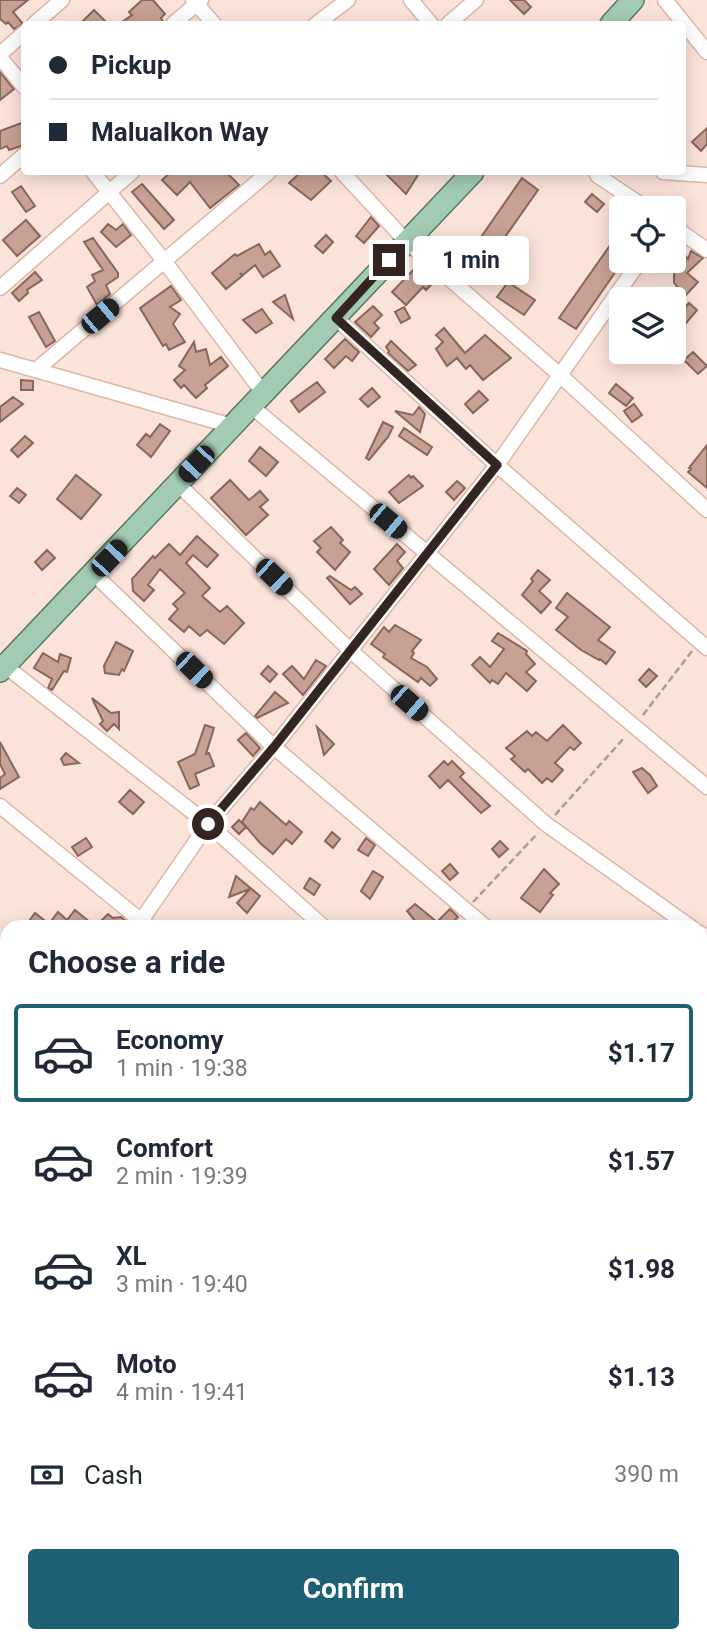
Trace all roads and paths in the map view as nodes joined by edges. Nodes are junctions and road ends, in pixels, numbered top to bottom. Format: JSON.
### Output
{"nodes":[{"id":1,"x":62,"y":0,"type":"edge"},
{"id":2,"x":348,"y":0,"type":"edge"},
{"id":3,"x":411,"y":0,"type":"edge"},
{"id":4,"x":476,"y":0,"type":"edge"},
{"id":5,"x":633,"y":0,"type":"edge"},
{"id":6,"x":664,"y":0,"type":"edge"},
{"id":7,"x":197,"y":1,"type":"edge"},
{"id":8,"x":38,"y":21,"type":"edge"},
{"id":9,"x":176,"y":21,"type":"edge"},
{"id":10,"x":212,"y":21,"type":"edge"},
{"id":11,"x":320,"y":21,"type":"edge"},
{"id":12,"x":428,"y":21,"type":"edge"},
{"id":13,"x":452,"y":21,"type":"edge"},
{"id":14,"x":614,"y":21,"type":"edge"},
{"id":15,"x":681,"y":21,"type":"edge"},
{"id":16,"x":686,"y":27,"type":"edge"},
{"id":17,"x":21,"y":36,"type":"edge"},
{"id":18,"x":707,"y":52,"type":"edge"},
{"id":19,"x":0,"y":56,"type":"edge"},
{"id":20,"x":21,"y":83,"type":"edge"},
{"id":21,"x":21,"y":158,"type":"edge"},
{"id":22,"x":686,"y":174,"type":"edge"},
{"id":23,"x":95,"y":175,"type":"edge"},
{"id":24,"x":128,"y":175,"type":"edge"},
{"id":25,"x":266,"y":175,"type":"edge"},
{"id":26,"x":345,"y":175,"type":"edge"},
{"id":27,"x":470,"y":175,"type":"edge"},
{"id":28,"x":598,"y":175,"type":"edge"},
{"id":29,"x":0,"y":176,"type":"edge"},
{"id":30,"x":707,"y":176,"type":"edge"},
{"id":31,"x":108,"y":191,"type":"junction"},
{"id":32,"x":628,"y":196,"type":"edge"},
{"id":33,"x":686,"y":235,"type":"edge"},
{"id":34,"x":406,"y":241,"type":"junction"},
{"id":35,"x":707,"y":250,"type":"edge"},
{"id":36,"x":165,"y":262,"type":"junction"},
{"id":37,"x":632,"y":273,"type":"edge"},
{"id":38,"x":0,"y":288,"type":"edge"},
{"id":39,"x":336,"y":318,"type":"junction"},
{"id":40,"x":0,"y":360,"type":"edge"},
{"id":41,"x":36,"y":370,"type":"junction"},
{"id":42,"x":561,"y":376,"type":"junction"},
{"id":43,"x":258,"y":400,"type":"junction"},
{"id":44,"x":232,"y":426,"type":"junction"},
{"id":45,"x":497,"y":465,"type":"junction"},
{"id":46,"x":178,"y":484,"type":"junction"},
{"id":47,"x":707,"y":510,"type":"edge"},
{"id":48,"x":427,"y":554,"type":"junction"},
{"id":49,"x":94,"y":575,"type":"junction"},
{"id":50,"x":703,"y":645,"type":"edge"},
{"id":51,"x":351,"y":651,"type":"junction"},
{"id":52,"x":1,"y":666,"type":"edge"},
{"id":53,"x":634,"y":726,"type":"junction"},
{"id":54,"x":274,"y":747,"type":"junction"},
{"id":55,"x":707,"y":787,"type":"edge"},
{"id":56,"x":0,"y":806,"type":"edge"},
{"id":57,"x":208,"y":824,"type":"junction"},
{"id":58,"x":546,"y":824,"type":"junction"},
{"id":59,"x":466,"y":909,"type":"junction"},
{"id":60,"x":137,"y":920,"type":"edge"},
{"id":61,"x":146,"y":920,"type":"edge"},
{"id":62,"x":316,"y":920,"type":"edge"},
{"id":63,"x":457,"y":920,"type":"edge"},
{"id":64,"x":478,"y":920,"type":"edge"},
{"id":65,"x":681,"y":920,"type":"edge"}],
"edges":[{"from":1,"to":8,"type":"street"},
{"from":2,"to":11,"type":"street"},
{"from":3,"to":12,"type":"street"},
{"from":4,"to":13,"type":"street"},
{"from":5,"to":14,"type":"main road"},
{"from":6,"to":15,"type":"street"},
{"from":7,"to":9,"type":"street"},
{"from":7,"to":10,"type":"street"},
{"from":16,"to":18,"type":"street"},
{"from":17,"to":19,"type":"street"},
{"from":19,"to":20,"type":"street"},
{"from":21,"to":29,"type":"street"},
{"from":22,"to":30,"type":"street"},
{"from":23,"to":31,"type":"street"},
{"from":24,"to":31,"type":"street"},
{"from":25,"to":36,"type":"street"},
{"from":26,"to":34,"type":"street"},
{"from":27,"to":34,"type":"main road"},
{"from":28,"to":32,"type":"street"},
{"from":31,"to":36,"type":"street"},
{"from":31,"to":38,"type":"street"},
{"from":33,"to":35,"type":"street"},
{"from":34,"to":39,"type":"main road"},
{"from":34,"to":42,"type":"street"},
{"from":36,"to":41,"type":"street"},
{"from":36,"to":43,"type":"street"},
{"from":37,"to":42,"type":"street"},
{"from":39,"to":43,"type":"main road"},
{"from":39,"to":45,"type":"street"},
{"from":40,"to":41,"type":"street"},
{"from":41,"to":44,"type":"street"},
{"from":42,"to":45,"type":"street"},
{"from":42,"to":47,"type":"street"},
{"from":43,"to":44,"type":"main road"},
{"from":43,"to":48,"type":"street"},
{"from":44,"to":46,"type":"main road"},
{"from":45,"to":48,"type":"street"},
{"from":45,"to":50,"type":"street"},
{"from":46,"to":49,"type":"main road"},
{"from":46,"to":51,"type":"street"},
{"from":48,"to":51,"type":"street"},
{"from":48,"to":53,"type":"street"},
{"from":49,"to":52,"type":"main road"},
{"from":49,"to":54,"type":"street"},
{"from":50,"to":53,"type":"path"},
{"from":51,"to":54,"type":"street"},
{"from":51,"to":58,"type":"street"},
{"from":52,"to":57,"type":"street"},
{"from":53,"to":55,"type":"street"},
{"from":53,"to":58,"type":"path"},
{"from":54,"to":57,"type":"street"},
{"from":54,"to":59,"type":"street"},
{"from":56,"to":60,"type":"street"},
{"from":57,"to":61,"type":"street"},
{"from":57,"to":62,"type":"street"},
{"from":58,"to":59,"type":"path"},
{"from":58,"to":65,"type":"street"},
{"from":59,"to":63,"type":"path"},
{"from":59,"to":64,"type":"street"}]}
